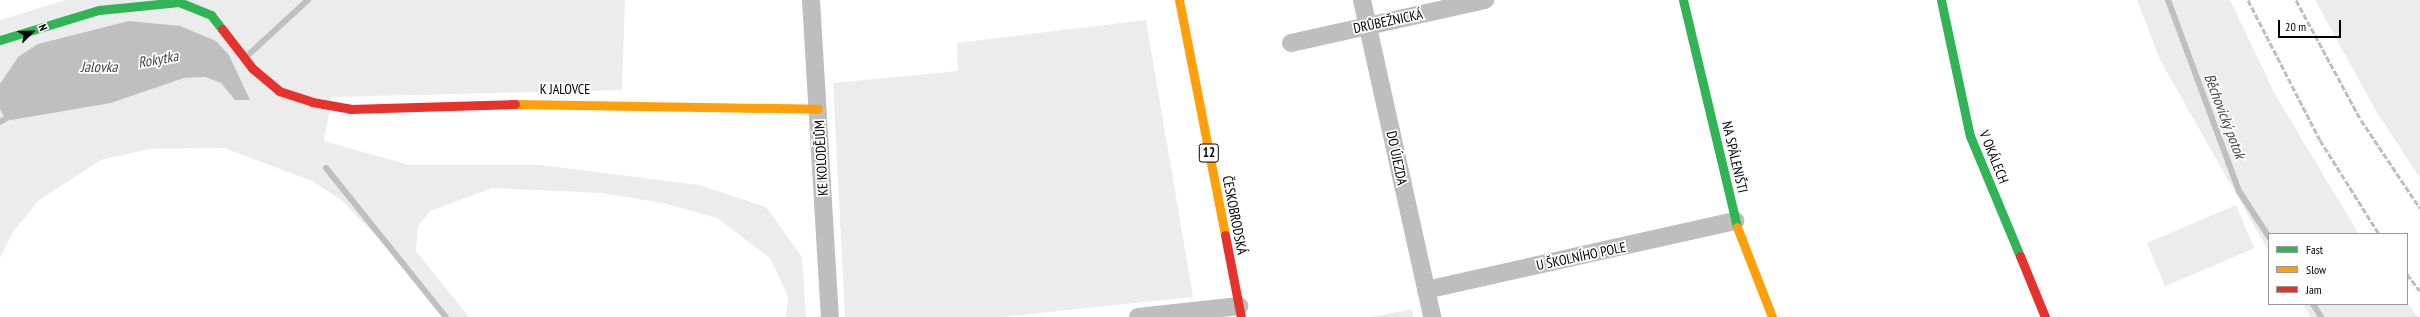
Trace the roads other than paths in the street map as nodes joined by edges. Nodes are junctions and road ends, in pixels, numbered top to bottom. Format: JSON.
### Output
{"nodes":[{"id":1,"x":811,"y":0,"type":"edge"},
{"id":2,"x":1179,"y":0,"type":"edge"},
{"id":3,"x":1362,"y":0,"type":"edge"},
{"id":4,"x":1485,"y":0,"type":"edge"},
{"id":5,"x":1683,"y":0,"type":"edge"},
{"id":6,"x":1941,"y":0,"type":"edge"},
{"id":7,"x":1369,"y":25,"type":"junction"},
{"id":8,"x":0,"y":40,"type":"edge"},
{"id":9,"x":1291,"y":43,"type":"dead end"},
{"id":10,"x":818,"y":109,"type":"junction"},
{"id":11,"x":1735,"y":221,"type":"junction"},
{"id":12,"x":1426,"y":290,"type":"junction"},
{"id":13,"x":1240,"y":312,"type":"edge"},
{"id":14,"x":830,"y":317,"type":"edge"},
{"id":15,"x":1138,"y":317,"type":"edge"},
{"id":16,"x":1432,"y":317,"type":"edge"},
{"id":17,"x":1772,"y":317,"type":"edge"},
{"id":18,"x":2045,"y":317,"type":"edge"}],
"edges":[{"from":1,"to":10,"type":"street","name":"KE KOLODĚJŮM"},
{"from":2,"to":13,"type":"street","name":"ČESKOBRODSKÁ","number":"12"},
{"from":3,"to":7,"type":"street","name":"DO ÚJEZDA"},
{"from":4,"to":7,"type":"street","name":"DRŮBEŽNICKÁ"},
{"from":5,"to":11,"type":"street","name":"NA SPÁLENIŠTI"},
{"from":6,"to":18,"type":"street","name":"V OKÁLECH"},
{"from":7,"to":9,"type":"street","name":"DRŮBEŽNICKÁ"},
{"from":7,"to":12,"type":"street","name":"DO ÚJEZDA"},
{"from":8,"to":10,"type":"street","name":"K JALOVCE"},
{"from":10,"to":14,"type":"street","name":"KE KOLODĚJŮM"},
{"from":11,"to":12,"type":"street","name":"U ŠKOLNÍHO POLE"},
{"from":11,"to":17,"type":"street","name":"NA SPÁLENIŠTI"},
{"from":12,"to":16,"type":"street","name":"DO ÚJEZDA"},
{"from":13,"to":15,"type":"street"}]}
